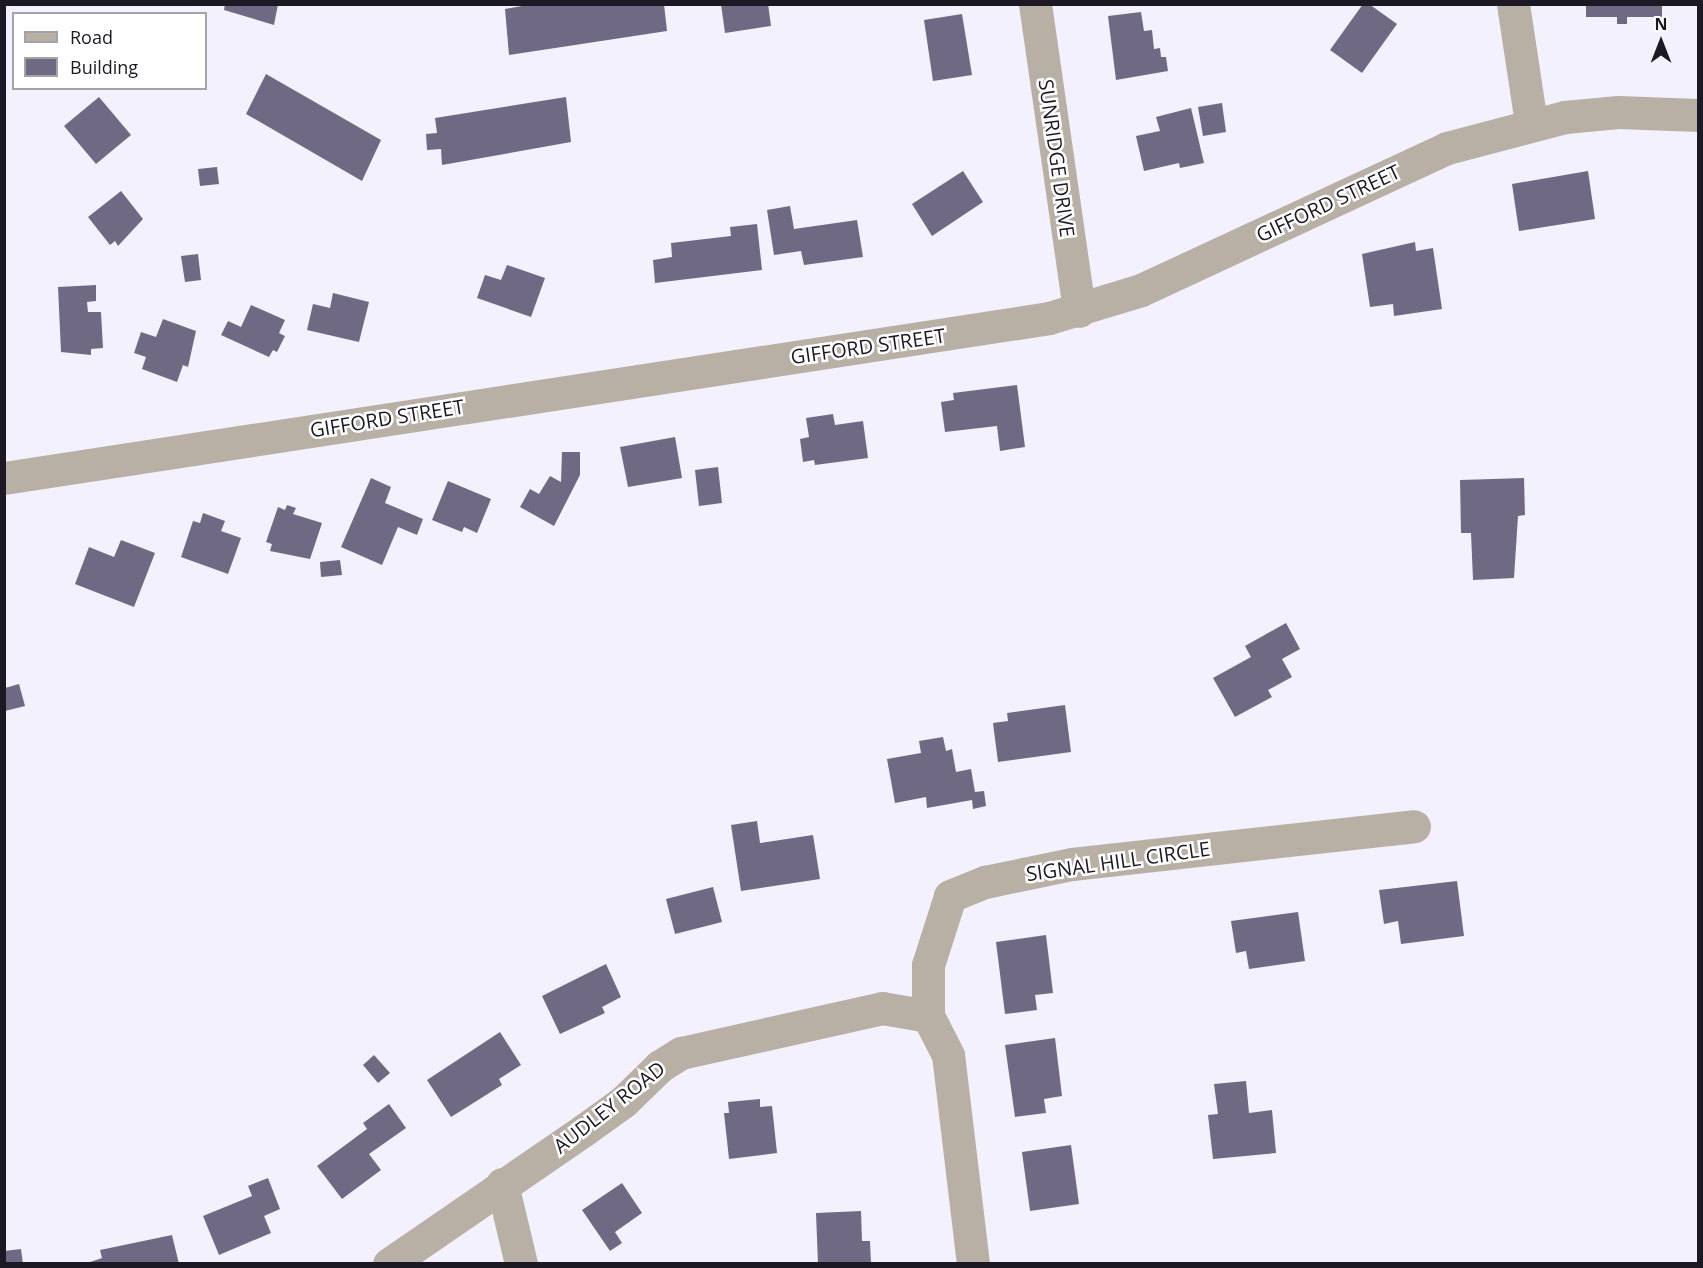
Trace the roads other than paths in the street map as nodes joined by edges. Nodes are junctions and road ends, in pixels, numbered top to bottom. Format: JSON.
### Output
{"nodes":[{"id":1,"x":1035,"y":4,"type":"edge"},
{"id":2,"x":1513,"y":4,"type":"edge"},
{"id":3,"x":1698,"y":115,"type":"edge"},
{"id":4,"x":1532,"y":123,"type":"junction"},
{"id":5,"x":1079,"y":311,"type":"junction"},
{"id":6,"x":4,"y":478,"type":"edge"},
{"id":7,"x":1414,"y":826,"type":"dead end"},
{"id":8,"x":928,"y":1017,"type":"junction"},
{"id":9,"x":502,"y":1184,"type":"junction"},
{"id":10,"x":389,"y":1263,"type":"edge"},
{"id":11,"x":521,"y":1263,"type":"edge"},
{"id":12,"x":973,"y":1263,"type":"edge"}],
"edges":[{"from":1,"to":5,"type":"street","name":"SUNRIDGE DRIVE"},
{"from":2,"to":4,"type":"street"},
{"from":3,"to":4,"type":"street","name":"GIFFORD STREET"},
{"from":4,"to":5,"type":"street","name":"GIFFORD STREET"},
{"from":5,"to":6,"type":"street","name":"GIFFORD STREET"},
{"from":7,"to":8,"type":"street","name":"SIGNAL HILL CIRCLE"},
{"from":8,"to":9,"type":"street","name":"AUDLEY ROAD"},
{"from":8,"to":12,"type":"street","name":"SIGNAL HILL CIRCLE"},
{"from":9,"to":10,"type":"street","name":"AUDLEY ROAD"},
{"from":9,"to":11,"type":"street"}]}
